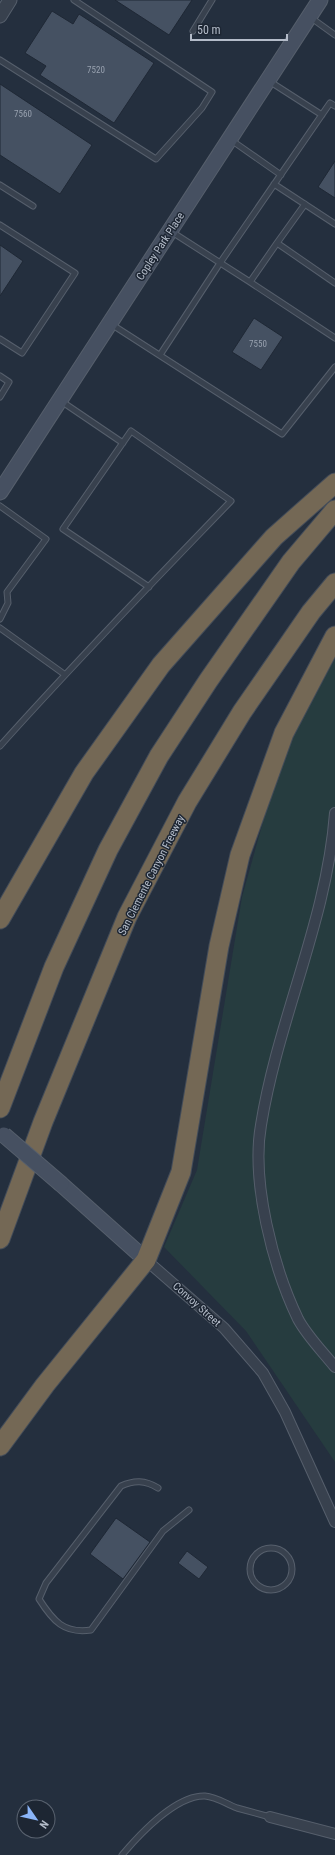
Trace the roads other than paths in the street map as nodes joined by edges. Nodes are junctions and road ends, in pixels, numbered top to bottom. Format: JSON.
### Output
{"nodes":[{"id":1,"x":10,"y":0,"type":"edge"},
{"id":2,"x":74,"y":0,"type":"edge"},
{"id":3,"x":212,"y":0,"type":"edge"},
{"id":4,"x":320,"y":0,"type":"edge"},
{"id":5,"x":0,"y":16,"type":"edge"},
{"id":6,"x":309,"y":17,"type":"junction"},
{"id":7,"x":193,"y":31,"type":"dead end"},
{"id":8,"x":335,"y":35,"type":"edge"},
{"id":9,"x":0,"y":60,"type":"edge"},
{"id":10,"x":268,"y":80,"type":"junction"},
{"id":11,"x":335,"y":106,"type":"edge"},
{"id":12,"x":322,"y":115,"type":"junction"},
{"id":13,"x":230,"y":139,"type":"junction"},
{"id":14,"x":281,"y":175,"type":"junction"},
{"id":15,"x":274,"y":184,"type":"junction"},
{"id":16,"x":0,"y":185,"type":"edge"},
{"id":17,"x":305,"y":204,"type":"junction"},
{"id":18,"x":33,"y":206,"type":"dead end"},
{"id":19,"x":0,"y":224,"type":"edge"},
{"id":20,"x":335,"y":224,"type":"edge"},
{"id":21,"x":170,"y":231,"type":"junction"},
{"id":22,"x":277,"y":243,"type":"junction"},
{"id":23,"x":220,"y":263,"type":"junction"},
{"id":24,"x":250,"y":282,"type":"junction"},
{"id":25,"x":335,"y":283,"type":"edge"},
{"id":26,"x":110,"y":323,"type":"junction"},
{"id":27,"x":335,"y":338,"type":"edge"},
{"id":28,"x":0,"y":339,"type":"edge"},
{"id":29,"x":160,"y":355,"type":"junction"},
{"id":30,"x":335,"y":367,"type":"edge"},
{"id":31,"x":0,"y":376,"type":"edge"},
{"id":32,"x":0,"y":397,"type":"edge"},
{"id":33,"x":60,"y":400,"type":"junction"},
{"id":34,"x":123,"y":443,"type":"junction"},
{"id":35,"x":335,"y":483,"type":"edge"},
{"id":36,"x":0,"y":492,"type":"edge"},
{"id":37,"x":0,"y":506,"type":"edge"},
{"id":38,"x":335,"y":510,"type":"edge"},
{"id":39,"x":335,"y":583,"type":"edge"},
{"id":40,"x":149,"y":587,"type":"junction"},
{"id":41,"x":0,"y":619,"type":"edge"},
{"id":42,"x":0,"y":628,"type":"edge"},
{"id":43,"x":335,"y":636,"type":"edge"},
{"id":44,"x":64,"y":674,"type":"junction"},
{"id":45,"x":0,"y":746,"type":"edge"},
{"id":46,"x":335,"y":813,"type":"edge"},
{"id":47,"x":0,"y":919,"type":"edge"},
{"id":48,"x":0,"y":1108,"type":"edge"},
{"id":49,"x":0,"y":1132,"type":"edge"},
{"id":50,"x":0,"y":1239,"type":"edge"},
{"id":51,"x":146,"y":1260,"type":"junction"},
{"id":52,"x":335,"y":1367,"type":"edge"},
{"id":53,"x":0,"y":1446,"type":"edge"},
{"id":54,"x":158,"y":1488,"type":"dead end"},
{"id":55,"x":189,"y":1510,"type":"dead end"},
{"id":56,"x":335,"y":1522,"type":"edge"},
{"id":57,"x":272,"y":1547,"type":"joint"},
{"id":58,"x":270,"y":1817,"type":"joint"},
{"id":59,"x":335,"y":1834,"type":"edge"},
{"id":60,"x":122,"y":1855,"type":"edge"}],
"edges":[{"from":1,"to":5,"type":"street"},
{"from":2,"to":9,"type":"lane"},
{"from":3,"to":7,"type":"lane"},
{"from":4,"to":6,"type":"main road","name":"Copley Park Place"},
{"from":6,"to":8,"type":"lane"},
{"from":6,"to":10,"type":"main road","name":"Copley Park Place"},
{"from":10,"to":12,"type":"lane"},
{"from":10,"to":13,"type":"main road","name":"Copley Park Place"},
{"from":11,"to":12,"type":"lane"},
{"from":12,"to":14,"type":"lane"},
{"from":13,"to":14,"type":"lane"},
{"from":13,"to":21,"type":"main road","name":"Copley Park Place"},
{"from":14,"to":15,"type":"lane"},
{"from":15,"to":17,"type":"lane"},
{"from":15,"to":23,"type":"lane"},
{"from":16,"to":18,"type":"lane"},
{"from":17,"to":20,"type":"lane"},
{"from":17,"to":22,"type":"lane"},
{"from":19,"to":28,"type":"lane"},
{"from":21,"to":23,"type":"lane"},
{"from":21,"to":26,"type":"main road","name":"Copley Park Place"},
{"from":22,"to":24,"type":"lane"},
{"from":22,"to":25,"type":"lane"},
{"from":23,"to":24,"type":"lane"},
{"from":23,"to":29,"type":"lane"},
{"from":24,"to":27,"type":"lane"},
{"from":26,"to":29,"type":"lane"},
{"from":26,"to":33,"type":"main road","name":"Copley Park Place"},
{"from":29,"to":30,"type":"lane"},
{"from":31,"to":32,"type":"lane"},
{"from":33,"to":34,"type":"lane"},
{"from":33,"to":36,"type":"main road","name":"Copley Park Place"},
{"from":34,"to":40,"type":"lane"},
{"from":34,"to":40,"type":"lane"},
{"from":35,"to":47,"type":"highway"},
{"from":37,"to":41,"type":"lane"},
{"from":38,"to":48,"type":"highway"},
{"from":39,"to":50,"type":"highway","name":"San Clemente Canyon Freeway"},
{"from":40,"to":44,"type":"lane"},
{"from":42,"to":44,"type":"lane"},
{"from":43,"to":51,"type":"highway"},
{"from":44,"to":45,"type":"lane"},
{"from":46,"to":52,"type":"street"},
{"from":49,"to":51,"type":"main road","name":"Convoy Street","bridge":true},
{"from":51,"to":53,"type":"highway"},
{"from":51,"to":56,"type":"street","name":"Convoy Street"},
{"from":54,"to":55,"type":"lane"},
{"from":57,"to":57,"type":"lane"},
{"from":58,"to":59,"type":"street"},
{"from":58,"to":60,"type":"lane"}]}
